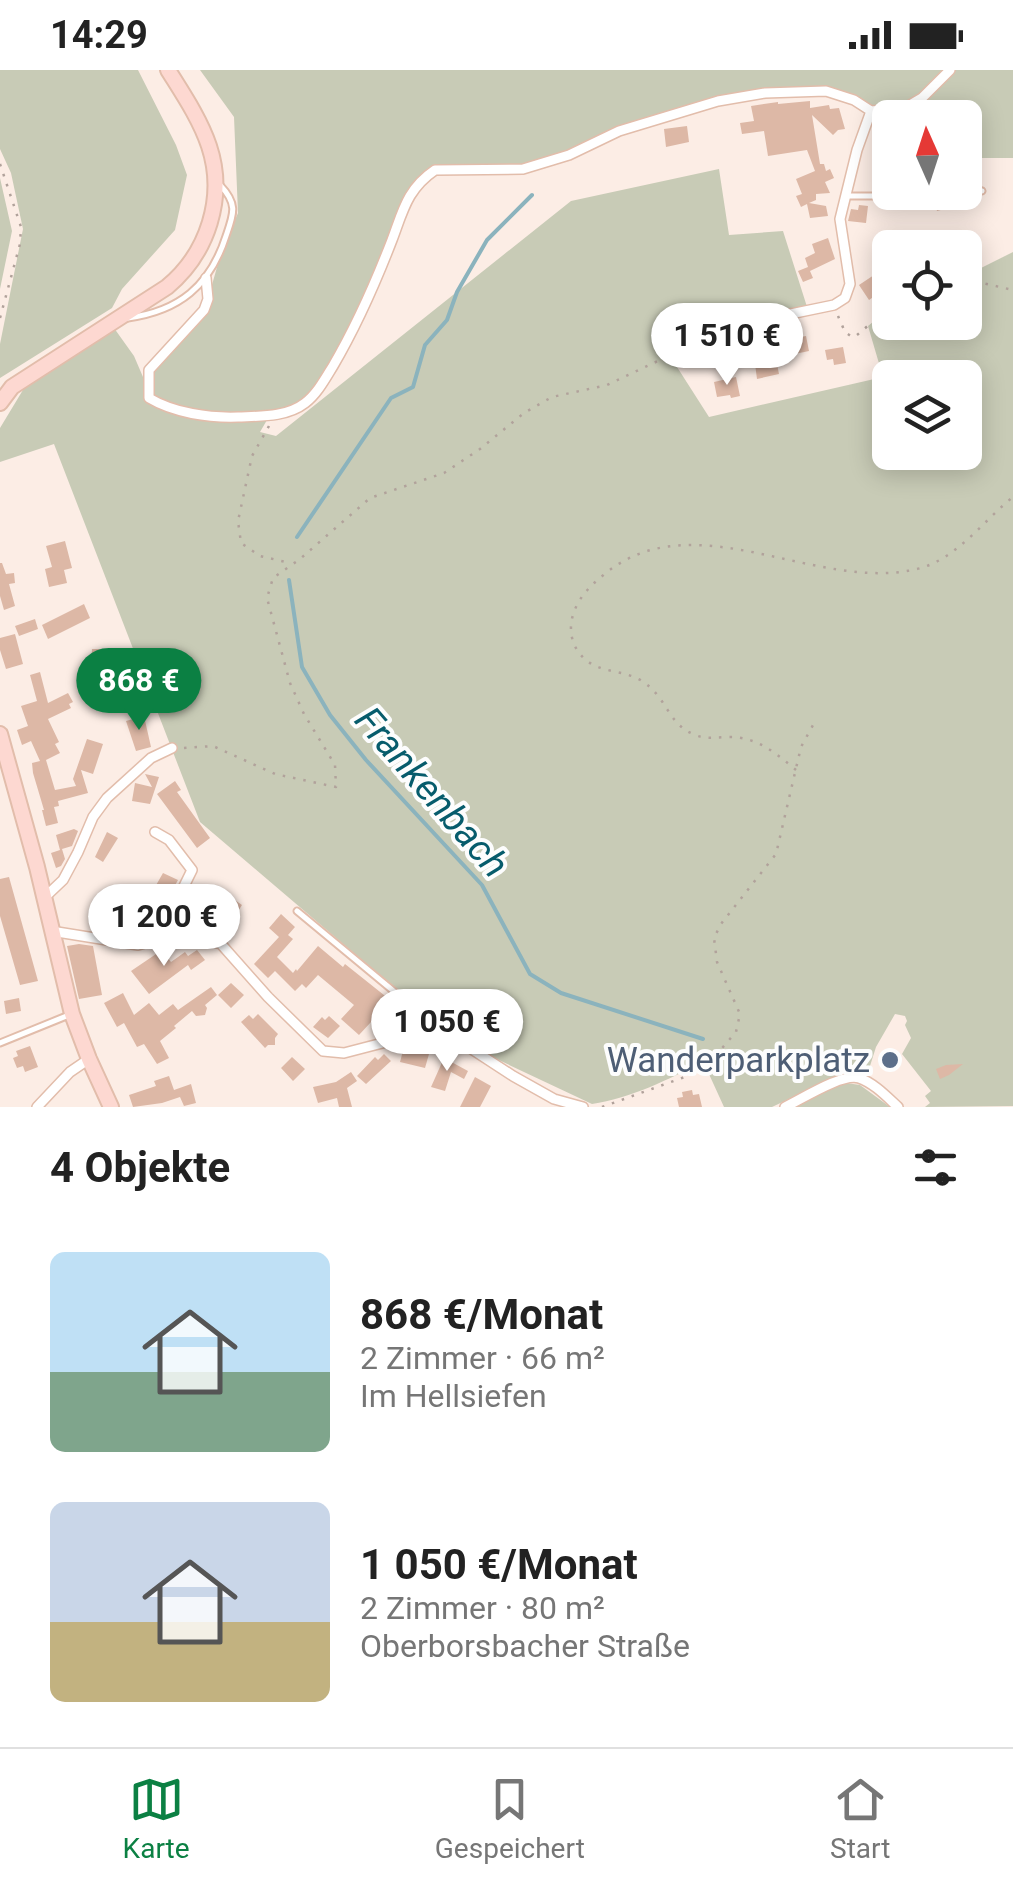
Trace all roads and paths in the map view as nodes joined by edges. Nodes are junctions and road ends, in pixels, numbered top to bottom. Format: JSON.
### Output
{"nodes":[{"id":1,"x":168,"y":70,"type":"edge"},
{"id":2,"x":950,"y":70,"type":"edge"},
{"id":3,"x":871,"y":110,"type":"junction"},
{"id":4,"x":0,"y":164,"type":"edge"},
{"id":5,"x":215,"y":179,"type":"junction"},
{"id":6,"x":846,"y":196,"type":"junction"},
{"id":7,"x":872,"y":196,"type":"edge"},
{"id":8,"x":206,"y":278,"type":"junction"},
{"id":9,"x":982,"y":284,"type":"edge"},
{"id":10,"x":1013,"y":290,"type":"edge"},
{"id":11,"x":834,"y":305,"type":"junction"},
{"id":12,"x":0,"y":318,"type":"edge"},
{"id":13,"x":120,"y":319,"type":"junction"},
{"id":14,"x":872,"y":322,"type":"edge"},
{"id":15,"x":668,"y":356,"type":"joint"},
{"id":16,"x":0,"y":403,"type":"edge"},
{"id":17,"x":279,"y":414,"type":"junction"},
{"id":18,"x":1013,"y":497,"type":"edge"},
{"id":19,"x":294,"y":564,"type":"junction"},
{"id":20,"x":813,"y":725,"type":"dead end"},
{"id":21,"x":0,"y":734,"type":"edge"},
{"id":22,"x":172,"y":748,"type":"joint"},
{"id":23,"x":796,"y":770,"type":"junction"},
{"id":24,"x":5,"y":772,"type":"edge"},
{"id":25,"x":156,"y":832,"type":"dead end"},
{"id":26,"x":44,"y":898,"type":"junction"},
{"id":27,"x":297,"y":911,"type":"dead end"},
{"id":28,"x":52,"y":930,"type":"junction"},
{"id":29,"x":158,"y":939,"type":"junction"},
{"id":30,"x":72,"y":1014,"type":"junction"},
{"id":31,"x":435,"y":1033,"type":"junction"},
{"id":32,"x":0,"y":1042,"type":"edge"},
{"id":33,"x":89,"y":1059,"type":"junction"},
{"id":34,"x":552,"y":1103,"type":"edge"},
{"id":35,"x":37,"y":1107,"type":"edge"},
{"id":36,"x":111,"y":1107,"type":"edge"},
{"id":37,"x":583,"y":1107,"type":"edge"},
{"id":38,"x":602,"y":1107,"type":"edge"},
{"id":39,"x":785,"y":1107,"type":"edge"},
{"id":40,"x":898,"y":1107,"type":"edge"}],
"edges":[{"from":1,"to":5,"type":"main road"},
{"from":2,"to":3,"type":"street"},
{"from":3,"to":6,"type":"street"},
{"from":3,"to":17,"type":"street"},
{"from":4,"to":12,"type":"path"},
{"from":5,"to":8,"type":"lane"},
{"from":5,"to":13,"type":"main road"},
{"from":6,"to":7,"type":"lane"},
{"from":6,"to":11,"type":"street"},
{"from":8,"to":13,"type":"lane"},
{"from":8,"to":17,"type":"street"},
{"from":9,"to":10,"type":"path"},
{"from":11,"to":14,"type":"path"},
{"from":11,"to":15,"type":"street"},
{"from":13,"to":16,"type":"main road"},
{"from":15,"to":19,"type":"path"},
{"from":17,"to":19,"type":"path"},
{"from":18,"to":23,"type":"path"},
{"from":19,"to":22,"type":"path"},
{"from":20,"to":23,"type":"path"},
{"from":21,"to":24,"type":"main road"},
{"from":22,"to":26,"type":"street"},
{"from":23,"to":38,"type":"path"},
{"from":24,"to":26,"type":"main road"},
{"from":25,"to":29,"type":"street"},
{"from":26,"to":28,"type":"main road"},
{"from":27,"to":31,"type":"lane"},
{"from":28,"to":29,"type":"street"},
{"from":28,"to":30,"type":"main road"},
{"from":29,"to":31,"type":"street"},
{"from":30,"to":32,"type":"lane"},
{"from":30,"to":33,"type":"main road"},
{"from":31,"to":34,"type":"street"},
{"from":33,"to":35,"type":"street"},
{"from":33,"to":36,"type":"main road"},
{"from":34,"to":37,"type":"street"},
{"from":39,"to":40,"type":"street"}]}
